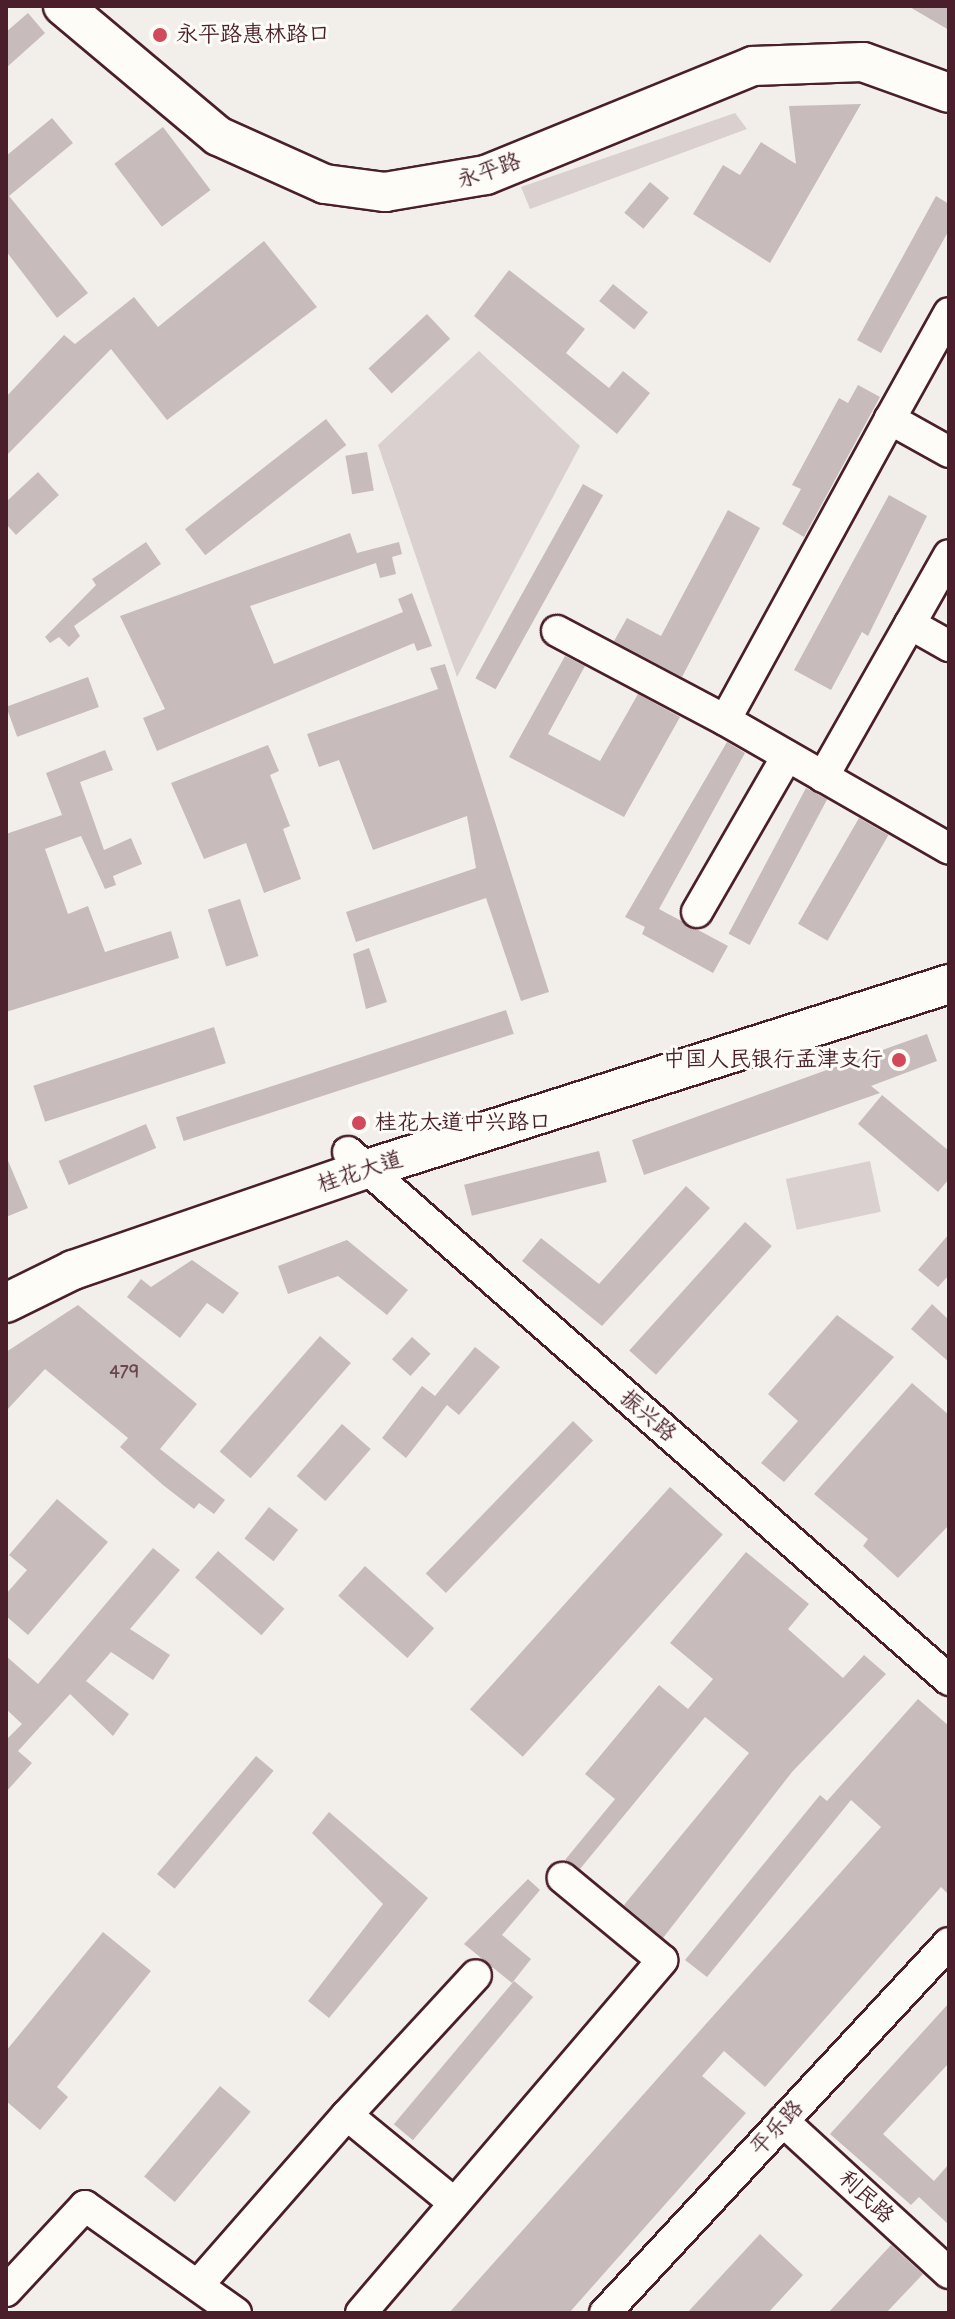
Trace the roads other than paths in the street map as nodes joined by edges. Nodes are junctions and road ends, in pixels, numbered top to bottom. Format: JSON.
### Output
{"nodes":[{"id":1,"x":63,"y":6,"type":"edge"},
{"id":2,"x":95,"y":6,"type":"edge"},
{"id":3,"x":949,"y":70,"type":"edge"},
{"id":4,"x":949,"y":93,"type":"edge"},
{"id":5,"x":949,"y":313,"type":"edge"},
{"id":6,"x":890,"y":419,"type":"junction"},
{"id":7,"x":949,"y":452,"type":"edge"},
{"id":8,"x":949,"y":555,"type":"edge"},
{"id":9,"x":910,"y":624,"type":"junction"},
{"id":10,"x":557,"y":631,"type":"dead end"},
{"id":11,"x":949,"y":646,"type":"edge"},
{"id":12,"x":725,"y":720,"type":"junction"},
{"id":13,"x":787,"y":756,"type":"junction"},
{"id":14,"x":823,"y":777,"type":"junction"},
{"id":15,"x":949,"y":849,"type":"edge"},
{"id":16,"x":697,"y":912,"type":"dead end"},
{"id":17,"x":949,"y":961,"type":"edge"},
{"id":18,"x":949,"y":984,"type":"edge"},
{"id":19,"x":357,"y":1161,"type":"junction"},
{"id":20,"x":6,"y":1278,"type":"edge"},
{"id":21,"x":6,"y":1303,"type":"edge"},
{"id":22,"x":949,"y":1680,"type":"edge"},
{"id":23,"x":563,"y":1878,"type":"dead end"},
{"id":24,"x":949,"y":1943,"type":"edge"},
{"id":25,"x":476,"y":1975,"type":"dead end"},
{"id":26,"x":347,"y":2115,"type":"junction"},
{"id":27,"x":783,"y":2121,"type":"junction"},
{"id":28,"x":453,"y":2202,"type":"junction"},
{"id":29,"x":949,"y":2273,"type":"edge"},
{"id":30,"x":198,"y":2285,"type":"junction"},
{"id":31,"x":6,"y":2291,"type":"edge"},
{"id":32,"x":236,"y":2313,"type":"edge"},
{"id":33,"x":361,"y":2313,"type":"edge"},
{"id":34,"x":605,"y":2313,"type":"edge"}],
"edges":[{"from":1,"to":4,"type":"main road","name":"永平路"},
{"from":2,"to":3,"type":"main road","name":"永平路"},
{"from":5,"to":6,"type":"street"},
{"from":6,"to":7,"type":"street"},
{"from":6,"to":12,"type":"street"},
{"from":8,"to":9,"type":"street"},
{"from":9,"to":11,"type":"street"},
{"from":9,"to":14,"type":"street"},
{"from":10,"to":12,"type":"street"},
{"from":12,"to":13,"type":"street"},
{"from":13,"to":14,"type":"street"},
{"from":13,"to":16,"type":"street"},
{"from":14,"to":15,"type":"street"},
{"from":17,"to":19,"type":"main road","name":"桂花大道"},
{"from":18,"to":19,"type":"main road","name":"桂花大道"},
{"from":19,"to":20,"type":"main road","name":"桂花大道"},
{"from":19,"to":21,"type":"main road","name":"桂花大道"},
{"from":19,"to":22,"type":"street","name":"振兴路"},
{"from":23,"to":28,"type":"street"},
{"from":24,"to":27,"type":"street","name":"平乐路"},
{"from":25,"to":26,"type":"street"},
{"from":26,"to":28,"type":"street"},
{"from":26,"to":30,"type":"street"},
{"from":27,"to":29,"type":"street","name":"利民路"},
{"from":27,"to":34,"type":"street","name":"平乐路"},
{"from":28,"to":33,"type":"street"},
{"from":30,"to":31,"type":"street"},
{"from":30,"to":32,"type":"street"}]}
